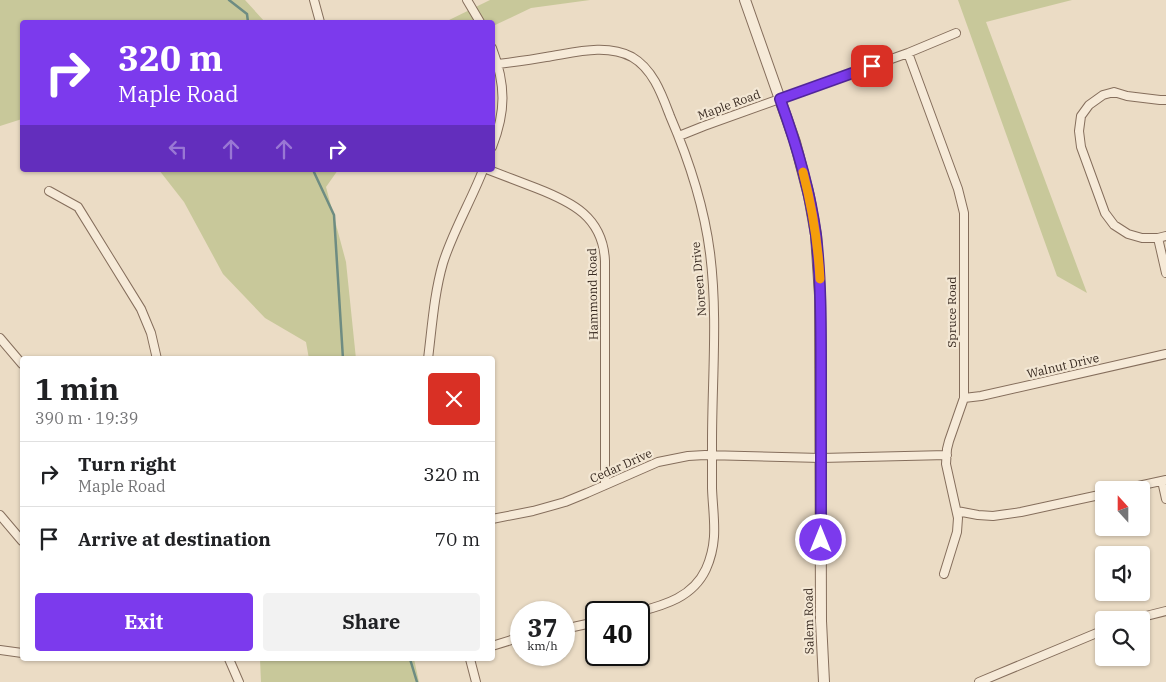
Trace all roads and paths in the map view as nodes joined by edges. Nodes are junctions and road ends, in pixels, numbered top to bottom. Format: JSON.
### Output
{"nodes":[{"id":1,"x":314,"y":0,"type":"edge"},
{"id":2,"x":467,"y":0,"type":"edge"},
{"id":3,"x":745,"y":0,"type":"edge"},
{"id":4,"x":319,"y":20,"type":"edge"},
{"id":5,"x":479,"y":20,"type":"edge"},
{"id":6,"x":956,"y":33,"type":"dead end"},
{"id":7,"x":908,"y":53,"type":"junction"},
{"id":8,"x":495,"y":56,"type":"edge"},
{"id":9,"x":498,"y":64,"type":"junction"},
{"id":10,"x":780,"y":99,"type":"junction"},
{"id":11,"x":1166,"y":100,"type":"edge"},
{"id":12,"x":679,"y":136,"type":"junction"},
{"id":13,"x":495,"y":139,"type":"edge"},
{"id":14,"x":482,"y":172,"type":"edge"},
{"id":15,"x":494,"y":172,"type":"edge"},
{"id":16,"x":49,"y":191,"type":"dead end"},
{"id":17,"x":1162,"y":237,"type":"edge"},
{"id":18,"x":1166,"y":273,"type":"edge"},
{"id":19,"x":0,"y":338,"type":"edge"},
{"id":20,"x":1166,"y":354,"type":"edge"},
{"id":21,"x":156,"y":356,"type":"edge"},
{"id":22,"x":428,"y":356,"type":"edge"},
{"id":23,"x":20,"y":362,"type":"edge"},
{"id":24,"x":964,"y":398,"type":"junction"},
{"id":25,"x":712,"y":455,"type":"junction"},
{"id":26,"x":947,"y":455,"type":"junction"},
{"id":27,"x":821,"y":458,"type":"junction"},
{"id":28,"x":1164,"y":480,"type":"edge"},
{"id":29,"x":1150,"y":483,"type":"edge"},
{"id":30,"x":605,"y":485,"type":"junction"},
{"id":31,"x":1095,"y":496,"type":"edge"},
{"id":32,"x":1166,"y":499,"type":"edge"},
{"id":33,"x":956,"y":511,"type":"junction"},
{"id":34,"x":0,"y":515,"type":"edge"},
{"id":35,"x":495,"y":518,"type":"edge"},
{"id":36,"x":20,"y":539,"type":"edge"},
{"id":37,"x":944,"y":574,"type":"dead end"},
{"id":38,"x":650,"y":609,"type":"edge"},
{"id":39,"x":1166,"y":611,"type":"edge"},
{"id":40,"x":1150,"y":615,"type":"edge"},
{"id":41,"x":1095,"y":634,"type":"edge"},
{"id":42,"x":510,"y":640,"type":"edge"},
{"id":43,"x":495,"y":645,"type":"edge"},
{"id":44,"x":0,"y":650,"type":"edge"},
{"id":45,"x":20,"y":653,"type":"edge"},
{"id":46,"x":230,"y":661,"type":"edge"},
{"id":47,"x":471,"y":661,"type":"edge"},
{"id":48,"x":239,"y":682,"type":"edge"},
{"id":49,"x":476,"y":682,"type":"edge"},
{"id":50,"x":824,"y":682,"type":"edge"},
{"id":51,"x":979,"y":682,"type":"edge"}],
"edges":[{"from":1,"to":4,"type":"street"},
{"from":2,"to":5,"type":"street"},
{"from":3,"to":10,"type":"street","name":"Salem Road"},
{"from":6,"to":7,"type":"street","name":"Maple Road"},
{"from":7,"to":10,"type":"street","name":"Maple Road"},
{"from":7,"to":24,"type":"street","name":"Spruce Road"},
{"from":8,"to":9,"type":"street"},
{"from":9,"to":12,"type":"street","name":"Noreen Drive"},
{"from":9,"to":13,"type":"street"},
{"from":10,"to":12,"type":"street","name":"Maple Road"},
{"from":10,"to":27,"type":"street","name":"Salem Road"},
{"from":11,"to":17,"type":"street"},
{"from":12,"to":25,"type":"street","name":"Noreen Drive"},
{"from":14,"to":22,"type":"street"},
{"from":15,"to":30,"type":"street","name":"Hammond Road"},
{"from":16,"to":21,"type":"street"},
{"from":17,"to":18,"type":"street"},
{"from":19,"to":23,"type":"street"},
{"from":20,"to":24,"type":"street","name":"Walnut Drive"},
{"from":24,"to":26,"type":"street","name":"Spruce Road"},
{"from":25,"to":27,"type":"street","name":"Cedar Drive"},
{"from":25,"to":30,"type":"street","name":"Cedar Drive"},
{"from":25,"to":38,"type":"street","name":"Noreen Drive"},
{"from":26,"to":27,"type":"street","name":"Cedar Drive"},
{"from":26,"to":33,"type":"street","name":"Spruce Road"},
{"from":27,"to":50,"type":"street","name":"Salem Road"},
{"from":28,"to":29,"type":"street"},
{"from":28,"to":32,"type":"street"},
{"from":30,"to":35,"type":"street","name":"Cedar Drive"},
{"from":31,"to":33,"type":"street"},
{"from":33,"to":37,"type":"street","name":"Spruce Road"},
{"from":34,"to":36,"type":"street"},
{"from":39,"to":40,"type":"street"},
{"from":41,"to":51,"type":"street"},
{"from":42,"to":43,"type":"street"},
{"from":44,"to":45,"type":"street"},
{"from":46,"to":48,"type":"street"},
{"from":47,"to":49,"type":"street"}]}
